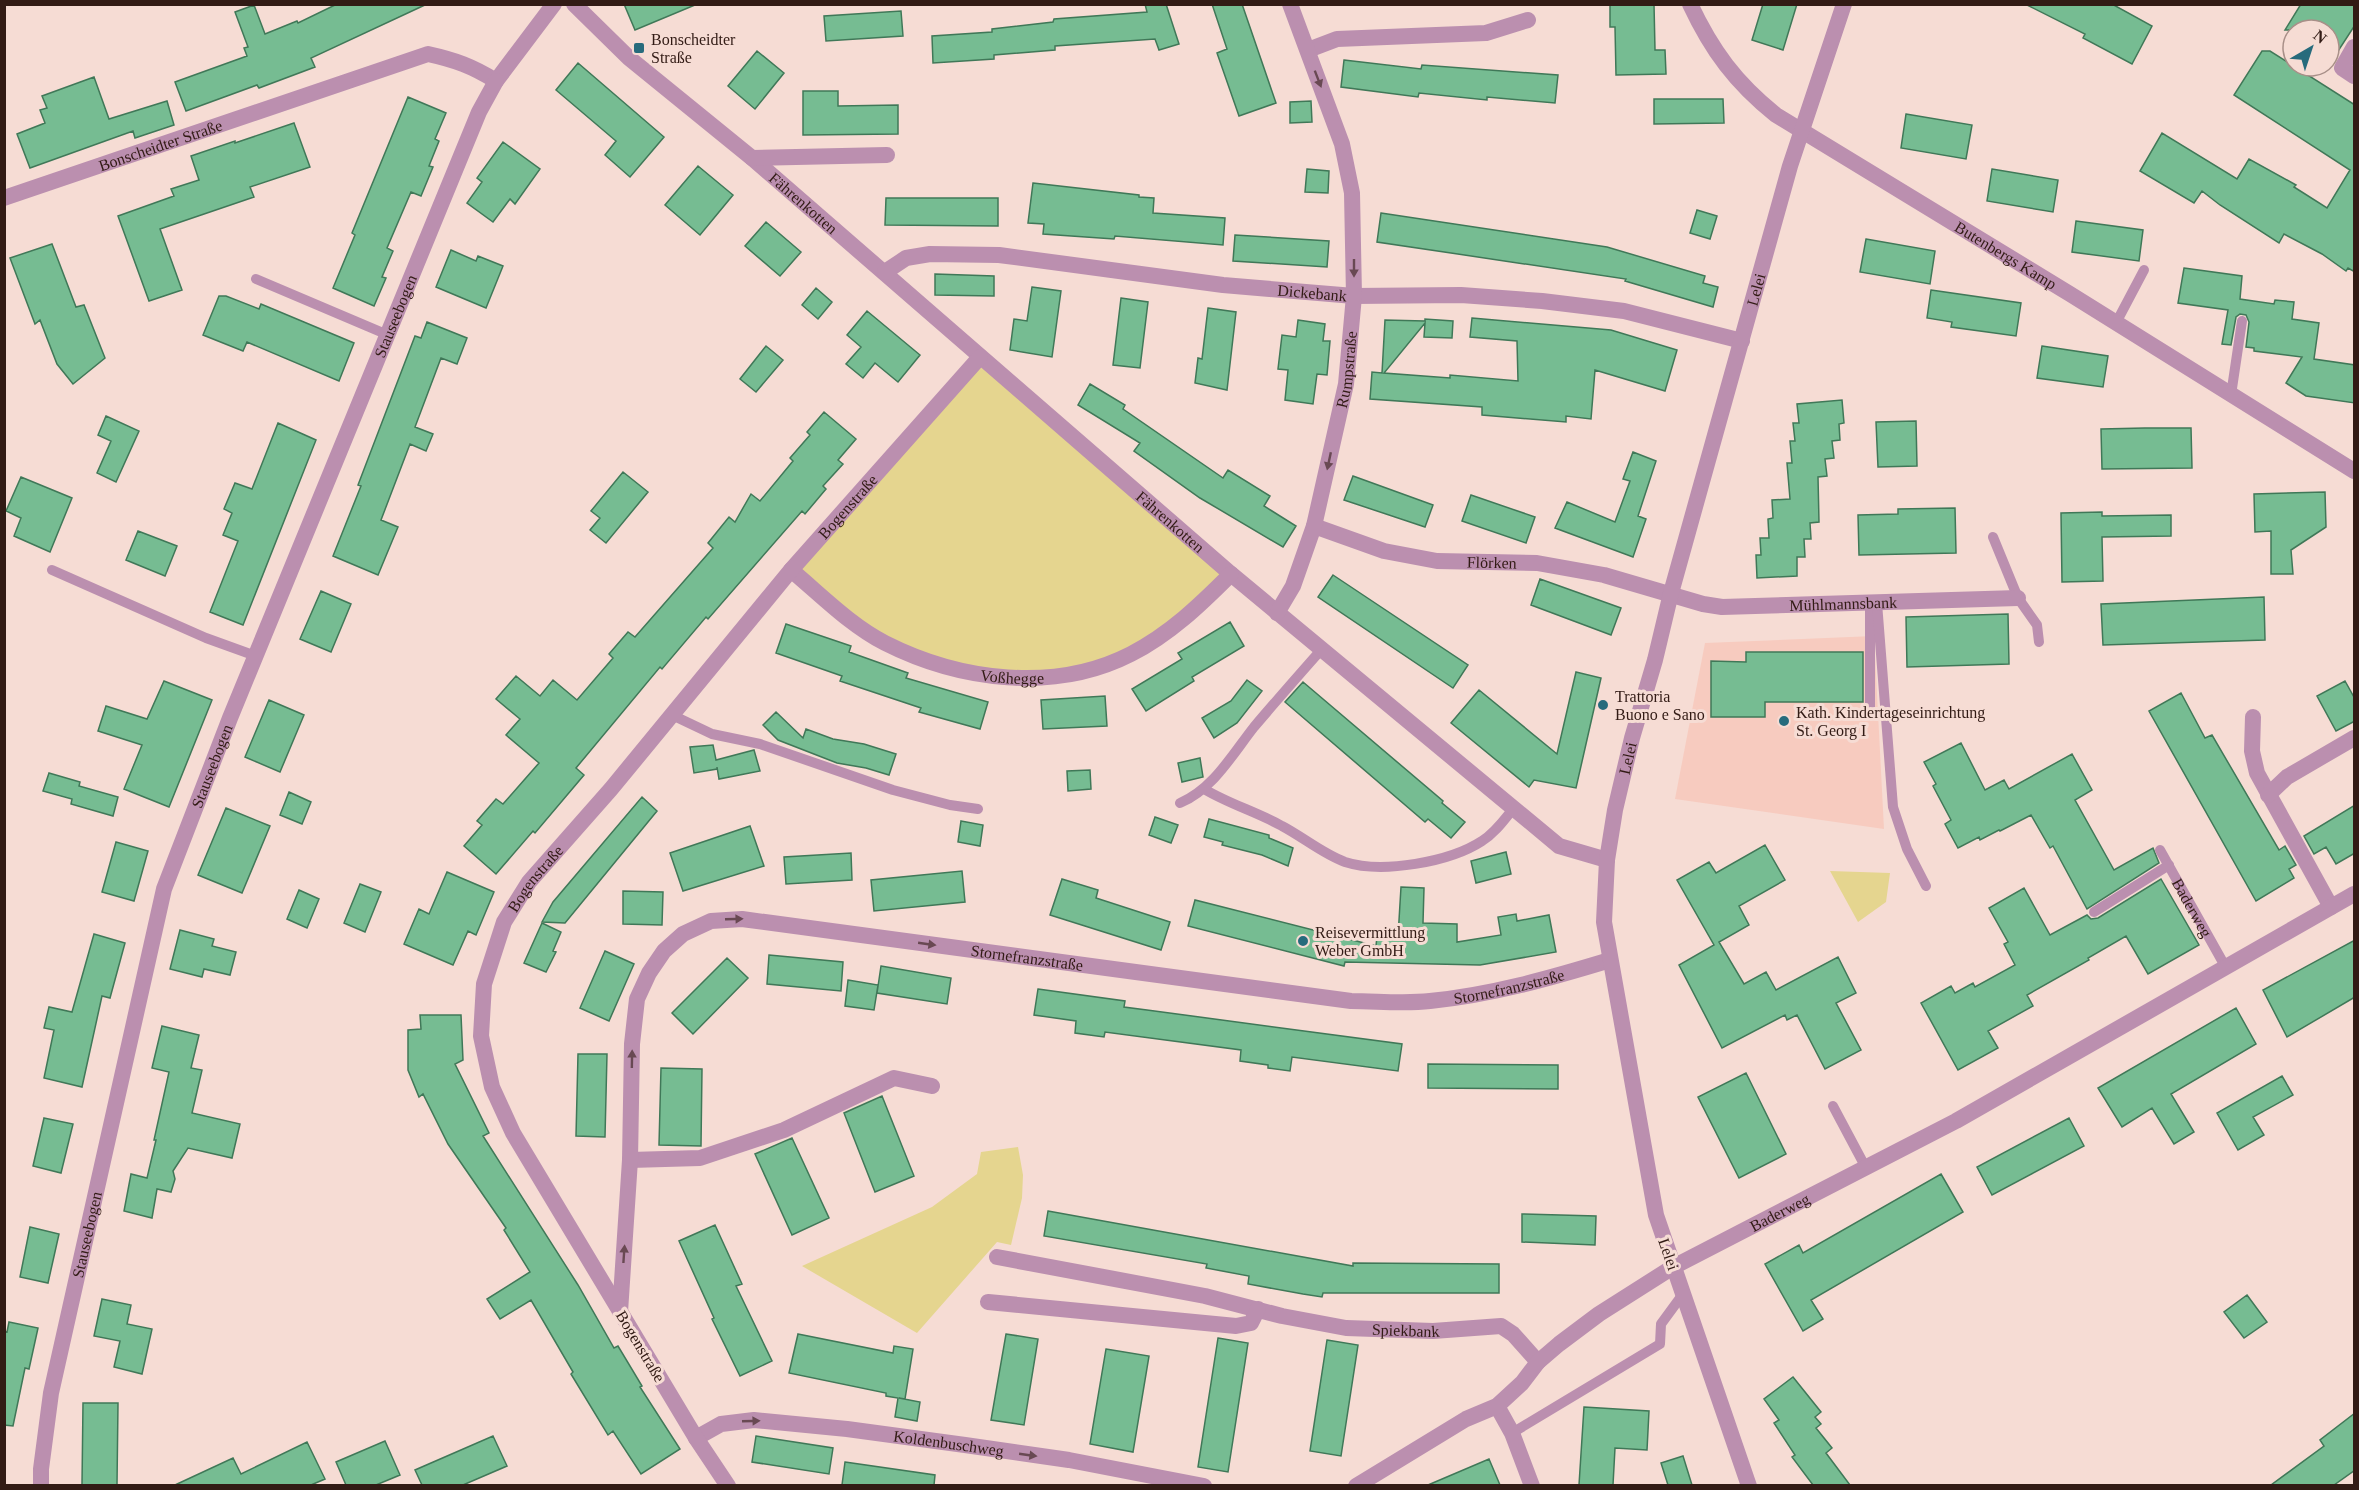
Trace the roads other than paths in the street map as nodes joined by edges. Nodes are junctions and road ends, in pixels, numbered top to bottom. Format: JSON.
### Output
{"nodes":[{"id":1,"x":554,"y":4,"type":"edge"},
{"id":2,"x":574,"y":4,"type":"edge"},
{"id":3,"x":1290,"y":4,"type":"edge"},
{"id":4,"x":1690,"y":4,"type":"edge"},
{"id":5,"x":1844,"y":4,"type":"edge"},
{"id":6,"x":1528,"y":20,"type":"dead end"},
{"id":7,"x":2355,"y":47,"type":"edge"},
{"id":8,"x":1308,"y":50,"type":"junction"},
{"id":9,"x":2355,"y":76,"type":"edge"},
{"id":10,"x":496,"y":81,"type":"junction"},
{"id":11,"x":1802,"y":130,"type":"junction"},
{"id":12,"x":887,"y":155,"type":"dead end"},
{"id":13,"x":752,"y":158,"type":"junction"},
{"id":14,"x":4,"y":198,"type":"edge"},
{"id":15,"x":2144,"y":270,"type":"dead end"},
{"id":16,"x":885,"y":272,"type":"junction"},
{"id":17,"x":256,"y":279,"type":"dead end"},
{"id":18,"x":1354,"y":296,"type":"junction"},
{"id":19,"x":2242,"y":321,"type":"dead end"},
{"id":20,"x":2116,"y":323,"type":"junction"},
{"id":21,"x":388,"y":335,"type":"junction"},
{"id":22,"x":1742,"y":341,"type":"junction"},
{"id":23,"x":980,"y":357,"type":"junction"},
{"id":24,"x":2231,"y":395,"type":"junction"},
{"id":25,"x":2355,"y":471,"type":"edge"},
{"id":26,"x":1314,"y":526,"type":"junction"},
{"id":27,"x":1993,"y":537,"type":"dead end"},
{"id":28,"x":52,"y":570,"type":"dead end"},
{"id":29,"x":791,"y":570,"type":"junction"},
{"id":30,"x":1231,"y":574,"type":"junction"},
{"id":31,"x":1671,"y":593,"type":"junction"},
{"id":32,"x":2018,"y":598,"type":"junction"},
{"id":33,"x":1873,"y":603,"type":"junction"},
{"id":34,"x":1277,"y":613,"type":"junction"},
{"id":35,"x":2039,"y":642,"type":"dead end"},
{"id":36,"x":1321,"y":650,"type":"junction"},
{"id":37,"x":256,"y":656,"type":"junction"},
{"id":38,"x":1870,"y":712,"type":"dead end"},
{"id":39,"x":672,"y":715,"type":"junction"},
{"id":40,"x":2253,"y":717,"type":"dead end"},
{"id":41,"x":2355,"y":738,"type":"edge"},
{"id":42,"x":1203,"y":789,"type":"junction"},
{"id":43,"x":2268,"y":795,"type":"junction"},
{"id":44,"x":1180,"y":803,"type":"dead end"},
{"id":45,"x":978,"y":809,"type":"dead end"},
{"id":46,"x":1514,"y":809,"type":"junction"},
{"id":47,"x":2160,"y":850,"type":"dead end"},
{"id":48,"x":1607,"y":860,"type":"junction"},
{"id":49,"x":2169,"y":865,"type":"junction"},
{"id":50,"x":1926,"y":886,"type":"dead end"},
{"id":51,"x":2355,"y":894,"type":"edge"},
{"id":52,"x":2331,"y":907,"type":"junction"},
{"id":53,"x":2094,"y":912,"type":"dead end"},
{"id":54,"x":1610,"y":960,"type":"junction"},
{"id":55,"x":2226,"y":966,"type":"junction"},
{"id":56,"x":932,"y":1086,"type":"dead end"},
{"id":57,"x":1833,"y":1106,"type":"dead end"},
{"id":58,"x":630,"y":1160,"type":"junction"},
{"id":59,"x":1866,"y":1168,"type":"junction"},
{"id":60,"x":997,"y":1257,"type":"dead end"},
{"id":61,"x":1673,"y":1267,"type":"junction"},
{"id":62,"x":1683,"y":1294,"type":"junction"},
{"id":63,"x":988,"y":1302,"type":"dead end"},
{"id":64,"x":1258,"y":1310,"type":"junction"},
{"id":65,"x":620,"y":1312,"type":"junction"},
{"id":66,"x":1538,"y":1362,"type":"junction"},
{"id":67,"x":1497,"y":1406,"type":"junction"},
{"id":68,"x":1512,"y":1433,"type":"junction"},
{"id":69,"x":696,"y":1438,"type":"junction"},
{"id":70,"x":41,"y":1485,"type":"edge"},
{"id":71,"x":728,"y":1485,"type":"edge"},
{"id":72,"x":1204,"y":1485,"type":"edge"},
{"id":73,"x":1356,"y":1485,"type":"edge"},
{"id":74,"x":1532,"y":1485,"type":"edge"},
{"id":75,"x":1749,"y":1485,"type":"edge"}],
"edges":[{"from":1,"to":10,"type":"street"},
{"from":2,"to":13,"type":"street","name":"Fährenkotten"},
{"from":3,"to":8,"type":"street","name":"Rumpstraße"},
{"from":4,"to":11,"type":"street","name":"Butenbergs Kamp"},
{"from":5,"to":11,"type":"street","name":"Lelei"},
{"from":6,"to":8,"type":"street"},
{"from":7,"to":9,"type":"street"},
{"from":8,"to":18,"type":"street","name":"Rumpstraße","one_way":true},
{"from":10,"to":14,"type":"street","name":"Bonscheidter Straße"},
{"from":10,"to":21,"type":"street","name":"Stauseebogen"},
{"from":11,"to":20,"type":"street","name":"Butenbergs Kamp"},
{"from":11,"to":22,"type":"street","name":"Lelei"},
{"from":12,"to":13,"type":"street","name":"Fährenkotten"},
{"from":13,"to":16,"type":"street","name":"Fährenkotten"},
{"from":15,"to":20,"type":"lane"},
{"from":16,"to":18,"type":"street","name":"Dickebank"},
{"from":16,"to":23,"type":"street","name":"Fährenkotten"},
{"from":17,"to":21,"type":"lane"},
{"from":18,"to":22,"type":"street","name":"Dickebank"},
{"from":18,"to":26,"type":"street","name":"Rumpstraße","one_way":true},
{"from":19,"to":24,"type":"lane"},
{"from":20,"to":24,"type":"street","name":"Butenbergs Kamp"},
{"from":21,"to":37,"type":"street","name":"Stauseebogen"},
{"from":22,"to":31,"type":"street","name":"Lelei"},
{"from":23,"to":29,"type":"street","name":"Bogenstraße"},
{"from":23,"to":30,"type":"street","name":"Fährenkotten"},
{"from":24,"to":25,"type":"street","name":"Butenbergs Kamp"},
{"from":26,"to":31,"type":"street","name":"Flörken"},
{"from":26,"to":34,"type":"street","name":"Rumpstraße"},
{"from":27,"to":32,"type":"lane"},
{"from":28,"to":37,"type":"lane"},
{"from":29,"to":30,"type":"street","name":"Voßhegge"},
{"from":29,"to":39,"type":"street","name":"Bogenstraße"},
{"from":30,"to":34,"type":"street","name":"Fährenkotten"},
{"from":31,"to":33,"type":"street","name":"Mühlmannsbank"},
{"from":31,"to":48,"type":"street","name":"Lelei"},
{"from":32,"to":33,"type":"street","name":"Mühlmannsbank"},
{"from":32,"to":35,"type":"lane"},
{"from":33,"to":38,"type":"lane"},
{"from":33,"to":50,"type":"lane"},
{"from":34,"to":36,"type":"street","name":"Fährenkotten"},
{"from":36,"to":42,"type":"lane"},
{"from":36,"to":46,"type":"street","name":"Fährenkotten"},
{"from":37,"to":70,"type":"street","name":"Stauseebogen"},
{"from":39,"to":45,"type":"lane"},
{"from":39,"to":65,"type":"street","name":"Bogenstraße"},
{"from":40,"to":43,"type":"street"},
{"from":41,"to":43,"type":"street"},
{"from":42,"to":44,"type":"lane"},
{"from":42,"to":46,"type":"lane"},
{"from":43,"to":52,"type":"street"},
{"from":46,"to":48,"type":"street","name":"Fährenkotten"},
{"from":47,"to":49,"type":"lane","name":"Baderweg"},
{"from":48,"to":54,"type":"street","name":"Lelei"},
{"from":49,"to":53,"type":"lane"},
{"from":49,"to":55,"type":"lane","name":"Baderweg"},
{"from":51,"to":52,"type":"street","name":"Baderweg"},
{"from":52,"to":55,"type":"street","name":"Baderweg"},
{"from":58,"to":54,"type":"street","name":"Stornefranzstraße","one_way":true},
{"from":54,"to":61,"type":"street","name":"Lelei"},
{"from":55,"to":59,"type":"street","name":"Baderweg"},
{"from":56,"to":58,"type":"street"},
{"from":57,"to":59,"type":"lane"},
{"from":65,"to":58,"type":"street","name":"Stornefranzstraße","one_way":true},
{"from":59,"to":61,"type":"street","name":"Baderweg"},
{"from":60,"to":64,"type":"street","name":"Spiekbank"},
{"from":61,"to":62,"type":"street","name":"Lelei"},
{"from":61,"to":66,"type":"street","name":"Baderweg"},
{"from":62,"to":68,"type":"lane"},
{"from":62,"to":75,"type":"street","name":"Lelei"},
{"from":63,"to":64,"type":"street"},
{"from":64,"to":66,"type":"street","name":"Spiekbank"},
{"from":65,"to":69,"type":"street","name":"Bogenstraße"},
{"from":66,"to":67,"type":"street","name":"Baderweg"},
{"from":67,"to":68,"type":"street"},
{"from":67,"to":73,"type":"street","name":"Baderweg"},
{"from":68,"to":74,"type":"street"},
{"from":69,"to":71,"type":"street","name":"Bogenstraße"},
{"from":69,"to":72,"type":"street","name":"Koldenbuschweg","one_way":true}]}
